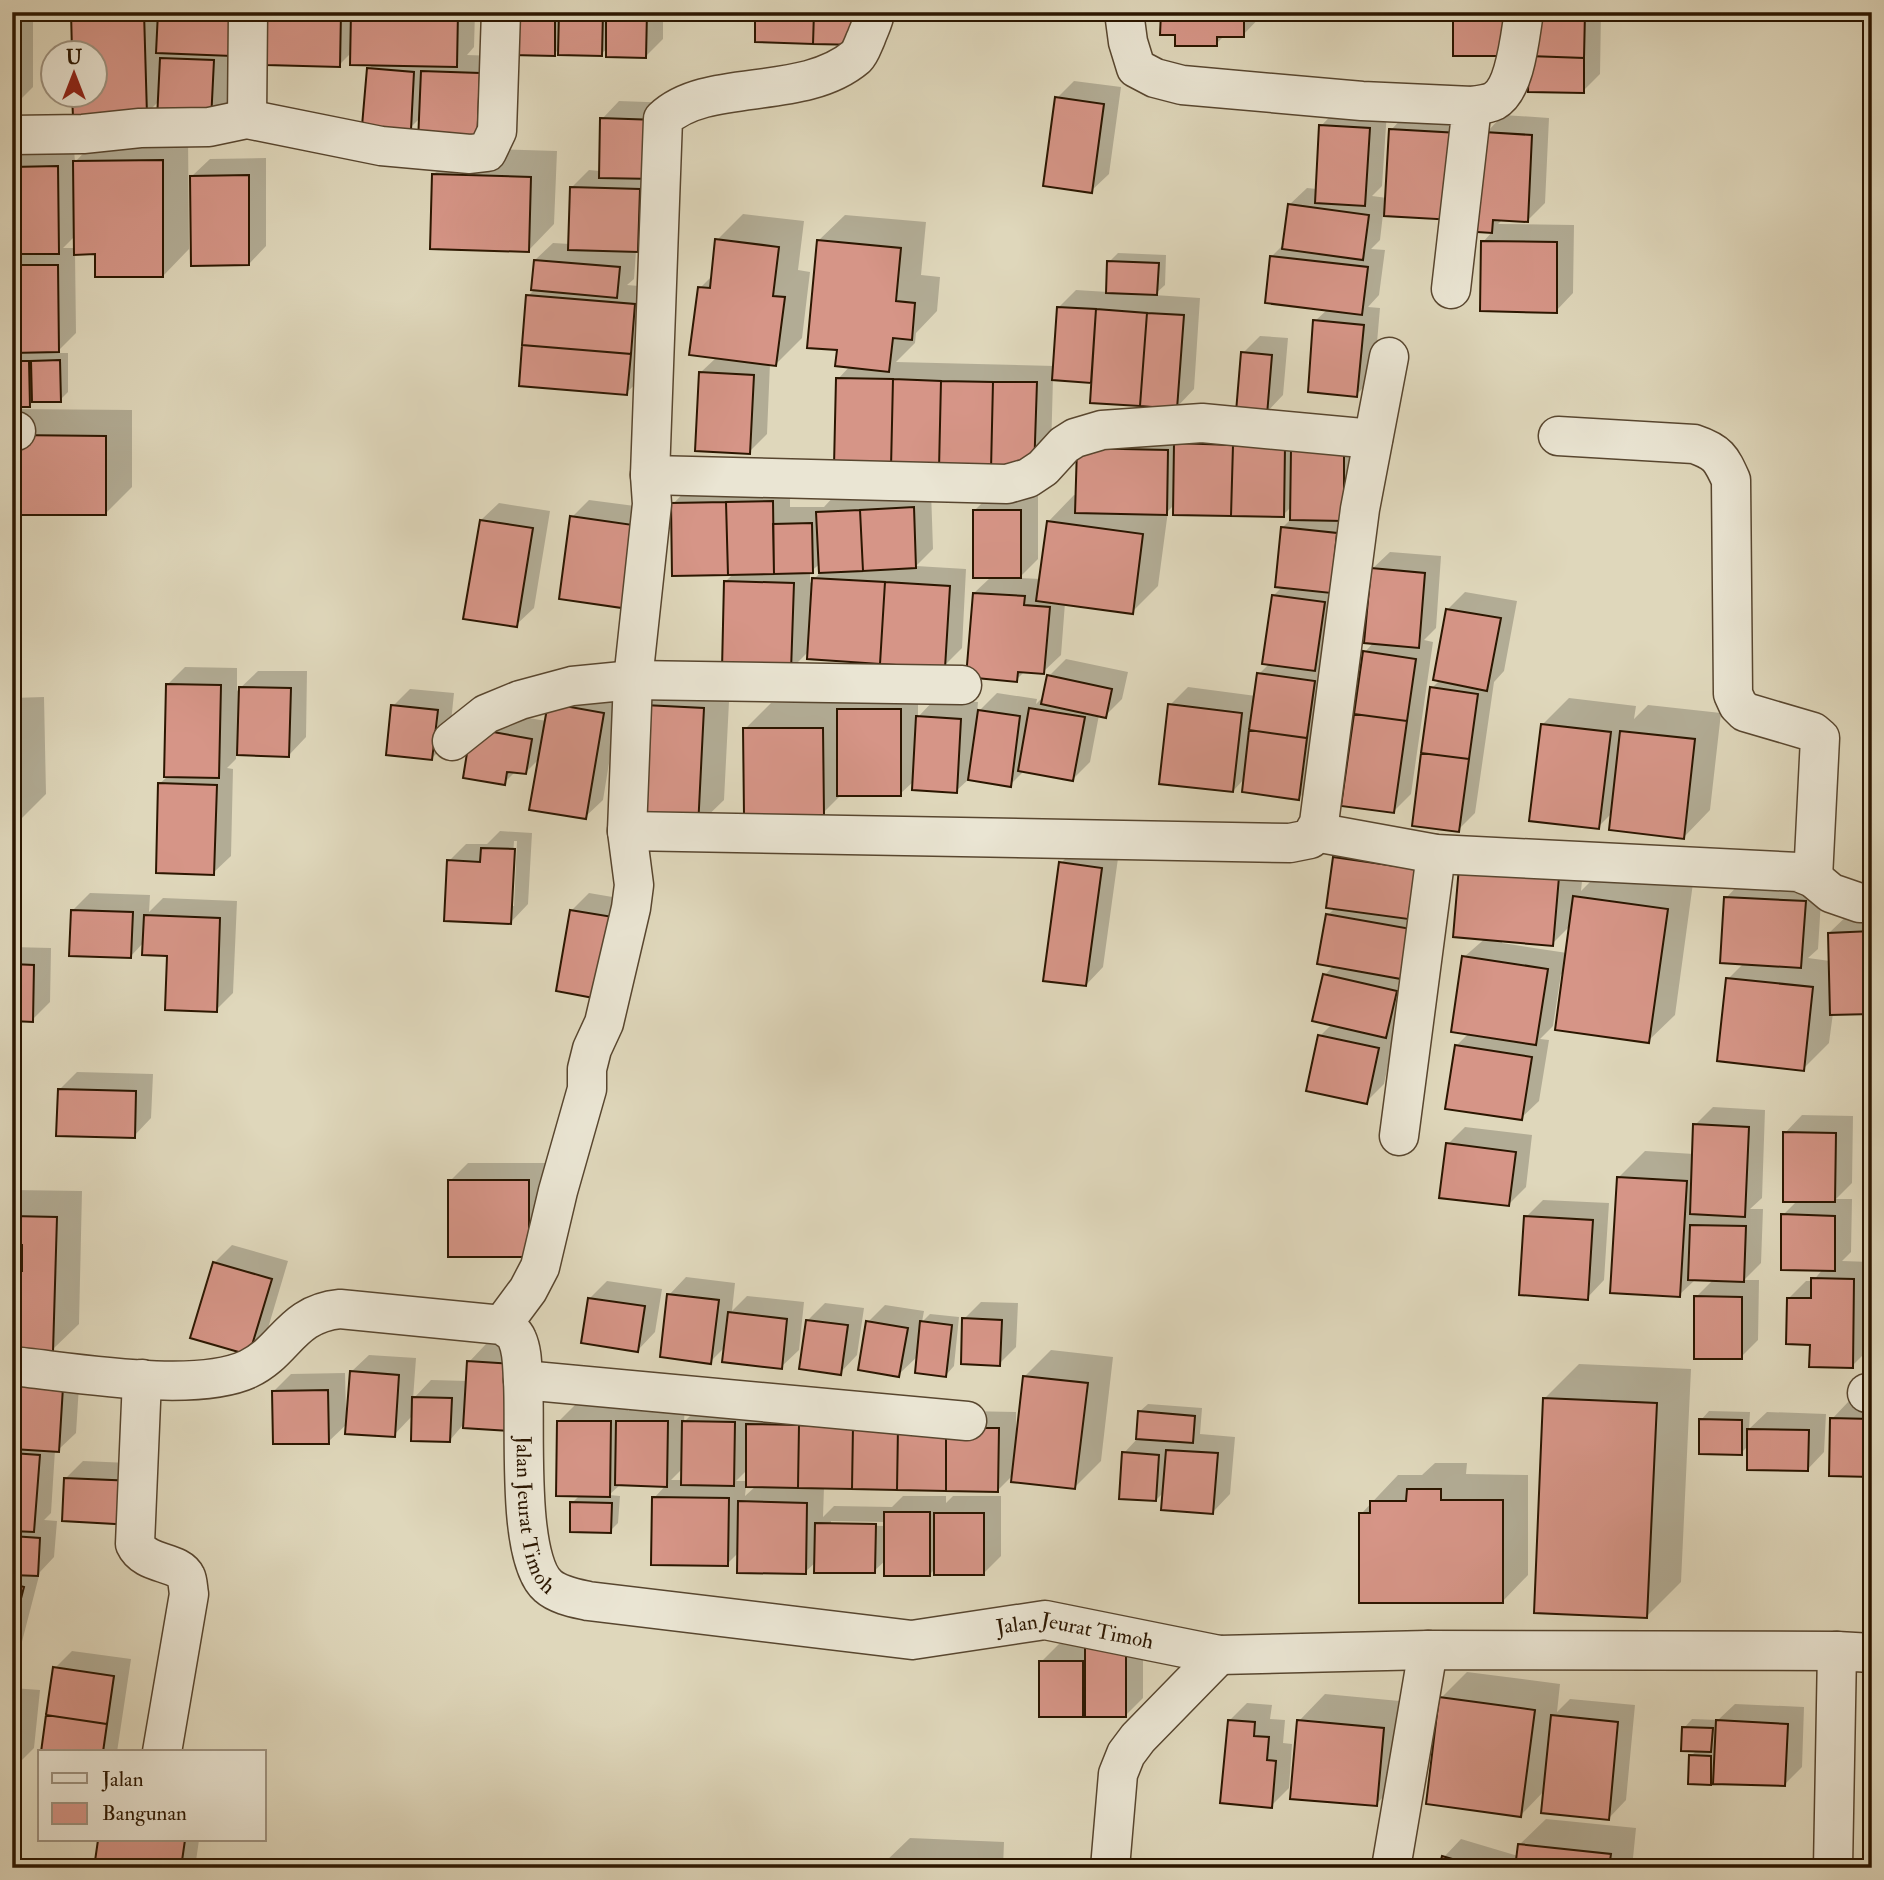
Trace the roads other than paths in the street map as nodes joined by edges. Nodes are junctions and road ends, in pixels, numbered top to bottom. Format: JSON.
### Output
{"nodes":[{"id":1,"x":248,"y":12,"type":"edge"},
{"id":2,"x":501,"y":12,"type":"edge"},
{"id":3,"x":875,"y":12,"type":"edge"},
{"id":4,"x":1124,"y":12,"type":"edge"},
{"id":5,"x":1524,"y":12,"type":"edge"},
{"id":6,"x":1472,"y":106,"type":"junction"},
{"id":7,"x":247,"y":119,"type":"junction"},
{"id":8,"x":12,"y":135,"type":"edge"},
{"id":9,"x":1451,"y":289,"type":"dead end"},
{"id":10,"x":1389,"y":357,"type":"dead end"},
{"id":11,"x":1558,"y":436,"type":"dead end"},
{"id":12,"x":1373,"y":439,"type":"junction"},
{"id":13,"x":650,"y":475,"type":"junction"},
{"id":14,"x":633,"y":680,"type":"junction"},
{"id":15,"x":962,"y":685,"type":"dead end"},
{"id":16,"x":452,"y":741,"type":"dead end"},
{"id":17,"x":627,"y":831,"type":"junction"},
{"id":18,"x":1315,"y":832,"type":"junction"},
{"id":19,"x":1436,"y":854,"type":"junction"},
{"id":20,"x":1813,"y":878,"type":"junction"},
{"id":21,"x":1872,"y":902,"type":"edge"},
{"id":22,"x":1399,"y":1136,"type":"dead end"},
{"id":23,"x":502,"y":1325,"type":"junction"},
{"id":24,"x":12,"y":1366,"type":"edge"},
{"id":25,"x":142,"y":1379,"type":"junction"},
{"id":26,"x":523,"y":1380,"type":"junction"},
{"id":27,"x":967,"y":1421,"type":"dead end"},
{"id":28,"x":1428,"y":1650,"type":"junction"},
{"id":29,"x":1854,"y":1652,"type":"edge"},
{"id":30,"x":1219,"y":1655,"type":"junction"},
{"id":31,"x":162,"y":1750,"type":"edge"},
{"id":32,"x":1110,"y":1868,"type":"edge"},
{"id":33,"x":1391,"y":1868,"type":"edge"},
{"id":34,"x":1833,"y":1868,"type":"edge"}],
"edges":[{"from":1,"to":7,"type":"street"},
{"from":2,"to":7,"type":"street"},
{"from":3,"to":13,"type":"street"},
{"from":4,"to":6,"type":"street"},
{"from":5,"to":6,"type":"street"},
{"from":6,"to":9,"type":"street"},
{"from":7,"to":8,"type":"street"},
{"from":10,"to":12,"type":"street"},
{"from":11,"to":20,"type":"street"},
{"from":12,"to":13,"type":"street"},
{"from":12,"to":18,"type":"street"},
{"from":13,"to":14,"type":"street"},
{"from":14,"to":15,"type":"street"},
{"from":14,"to":16,"type":"street"},
{"from":14,"to":17,"type":"street"},
{"from":17,"to":18,"type":"street"},
{"from":17,"to":23,"type":"street"},
{"from":18,"to":19,"type":"street"},
{"from":19,"to":20,"type":"street"},
{"from":19,"to":22,"type":"street"},
{"from":20,"to":21,"type":"street"},
{"from":23,"to":25,"type":"street"},
{"from":23,"to":26,"type":"street","name":"Jalan Jeurat Timoh"},
{"from":24,"to":25,"type":"street"},
{"from":25,"to":31,"type":"street"},
{"from":26,"to":27,"type":"street"},
{"from":26,"to":30,"type":"street","name":"Jalan Jeurat Timoh"},
{"from":28,"to":29,"type":"street","name":"Jalan Jeurat Timoh"},
{"from":28,"to":30,"type":"street","name":"Jalan Jeurat Timoh"},
{"from":28,"to":33,"type":"street"},
{"from":29,"to":34,"type":"street"},
{"from":30,"to":32,"type":"street"}]}
